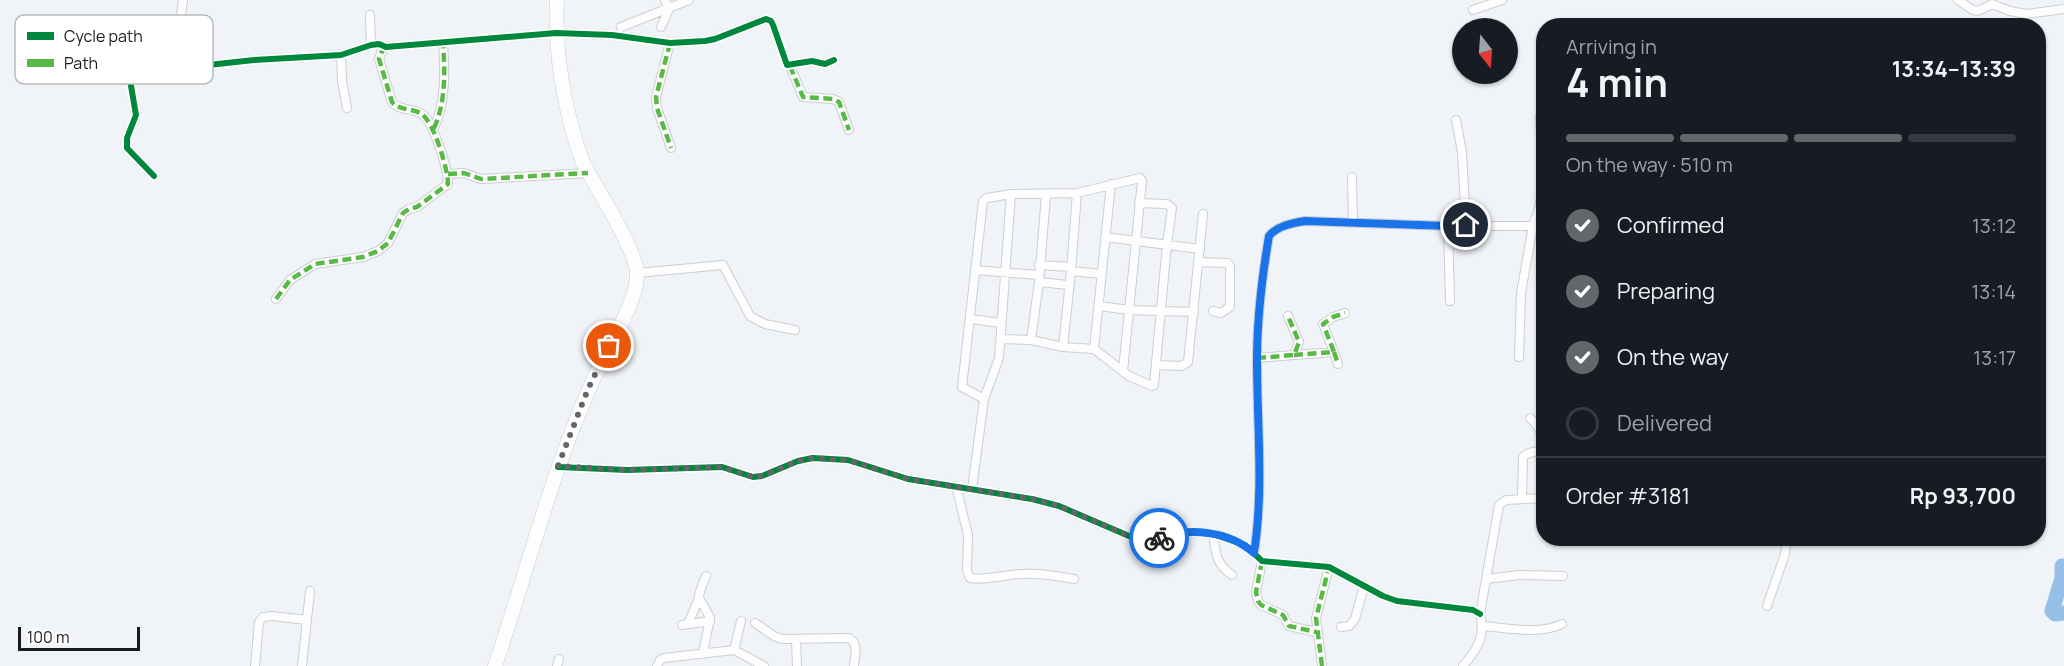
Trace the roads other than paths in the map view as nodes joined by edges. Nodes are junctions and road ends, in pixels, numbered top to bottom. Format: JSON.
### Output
{"nodes":[{"id":1,"x":183,"y":0,"type":"edge"},
{"id":2,"x":557,"y":0,"type":"edge"},
{"id":3,"x":665,"y":0,"type":"edge"},
{"id":4,"x":689,"y":0,"type":"edge"},
{"id":5,"x":1502,"y":0,"type":"edge"},
{"id":6,"x":1958,"y":0,"type":"edge"},
{"id":7,"x":669,"y":9,"type":"junction"},
{"id":8,"x":2064,"y":9,"type":"edge"},
{"id":9,"x":1473,"y":10,"type":"dead end"},
{"id":10,"x":181,"y":15,"type":"edge"},
{"id":11,"x":370,"y":15,"type":"dead end"},
{"id":12,"x":621,"y":27,"type":"dead end"},
{"id":13,"x":661,"y":27,"type":"dead end"},
{"id":14,"x":556,"y":33,"type":"junction"},
{"id":15,"x":443,"y":43,"type":"junction"},
{"id":16,"x":670,"y":43,"type":"junction"},
{"id":17,"x":371,"y":45,"type":"junction"},
{"id":18,"x":386,"y":47,"type":"junction"},
{"id":19,"x":341,"y":55,"type":"junction"},
{"id":20,"x":834,"y":60,"type":"dead end"},
{"id":21,"x":213,"y":65,"type":"edge"},
{"id":22,"x":790,"y":66,"type":"junction"},
{"id":23,"x":132,"y":84,"type":"edge"},
{"id":24,"x":347,"y":108,"type":"dead end"},
{"id":25,"x":1456,"y":120,"type":"dead end"},
{"id":26,"x":434,"y":128,"type":"junction"},
{"id":27,"x":849,"y":130,"type":"dead end"},
{"id":28,"x":671,"y":148,"type":"dead end"},
{"id":29,"x":588,"y":173,"type":"junction"},
{"id":30,"x":448,"y":174,"type":"junction"},
{"id":31,"x":154,"y":176,"type":"dead end"},
{"id":32,"x":1352,"y":177,"type":"dead end"},
{"id":33,"x":1111,"y":184,"type":"junction"},
{"id":34,"x":1011,"y":194,"type":"junction"},
{"id":35,"x":1077,"y":194,"type":"junction"},
{"id":36,"x":1046,"y":195,"type":"junction"},
{"id":37,"x":1139,"y":203,"type":"junction"},
{"id":38,"x":1203,"y":214,"type":"dead end"},
{"id":39,"x":1536,"y":217,"type":"edge"},
{"id":40,"x":1353,"y":222,"type":"junction"},
{"id":41,"x":1466,"y":225,"type":"junction"},
{"id":42,"x":1448,"y":226,"type":"junction"},
{"id":43,"x":1533,"y":226,"type":"junction"},
{"id":44,"x":1105,"y":237,"type":"junction"},
{"id":45,"x":1134,"y":240,"type":"junction"},
{"id":46,"x":1167,"y":244,"type":"junction"},
{"id":47,"x":1200,"y":249,"type":"junction"},
{"id":48,"x":1198,"y":262,"type":"junction"},
{"id":49,"x":1039,"y":265,"type":"junction"},
{"id":50,"x":1071,"y":269,"type":"junction"},
{"id":51,"x":975,"y":270,"type":"junction"},
{"id":52,"x":637,"y":273,"type":"junction"},
{"id":53,"x":1006,"y":273,"type":"junction"},
{"id":54,"x":1101,"y":274,"type":"junction"},
{"id":55,"x":1038,"y":279,"type":"junction"},
{"id":56,"x":1068,"y":285,"type":"junction"},
{"id":57,"x":276,"y":299,"type":"dead end"},
{"id":58,"x":1449,"y":301,"type":"dead end"},
{"id":59,"x":1099,"y":306,"type":"junction"},
{"id":60,"x":1130,"y":310,"type":"junction"},
{"id":61,"x":1161,"y":311,"type":"junction"},
{"id":62,"x":1213,"y":311,"type":"dead end"},
{"id":63,"x":1194,"y":312,"type":"junction"},
{"id":64,"x":1345,"y":313,"type":"dead end"},
{"id":65,"x":1288,"y":316,"type":"dead end"},
{"id":66,"x":971,"y":319,"type":"junction"},
{"id":67,"x":1001,"y":323,"type":"junction"},
{"id":68,"x":795,"y":330,"type":"dead end"},
{"id":69,"x":1000,"y":339,"type":"junction"},
{"id":70,"x":1031,"y":340,"type":"junction"},
{"id":71,"x":1063,"y":347,"type":"junction"},
{"id":72,"x":1094,"y":349,"type":"junction"},
{"id":73,"x":1334,"y":352,"type":"junction"},
{"id":74,"x":1294,"y":355,"type":"junction"},
{"id":75,"x":1520,"y":357,"type":"dead end"},
{"id":76,"x":1257,"y":358,"type":"junction"},
{"id":77,"x":1338,"y":364,"type":"dead end"},
{"id":78,"x":1157,"y":365,"type":"junction"},
{"id":79,"x":1123,"y":371,"type":"junction"},
{"id":80,"x":983,"y":401,"type":"junction"},
{"id":81,"x":1530,"y":418,"type":"dead end"},
{"id":82,"x":1536,"y":424,"type":"edge"},
{"id":83,"x":1536,"y":452,"type":"edge"},
{"id":84,"x":558,"y":466,"type":"junction"},
{"id":85,"x":956,"y":486,"type":"junction"},
{"id":86,"x":972,"y":489,"type":"junction"},
{"id":87,"x":1522,"y":498,"type":"junction"},
{"id":88,"x":1536,"y":498,"type":"edge"},
{"id":89,"x":1213,"y":534,"type":"junction"},
{"id":90,"x":1786,"y":546,"type":"edge"},
{"id":91,"x":1254,"y":553,"type":"junction"},
{"id":92,"x":1262,"y":561,"type":"junction"},
{"id":93,"x":1329,"y":567,"type":"junction"},
{"id":94,"x":1232,"y":575,"type":"dead end"},
{"id":95,"x":706,"y":576,"type":"dead end"},
{"id":96,"x":1563,"y":576,"type":"dead end"},
{"id":97,"x":1074,"y":579,"type":"dead end"},
{"id":98,"x":1486,"y":579,"type":"junction"},
{"id":99,"x":1364,"y":586,"type":"junction"},
{"id":100,"x":310,"y":591,"type":"dead end"},
{"id":101,"x":699,"y":598,"type":"junction"},
{"id":102,"x":1767,"y":606,"type":"dead end"},
{"id":103,"x":1480,"y":614,"type":"junction"},
{"id":104,"x":308,"y":620,"type":"junction"},
{"id":105,"x":710,"y":621,"type":"junction"},
{"id":106,"x":741,"y":621,"type":"dead end"},
{"id":107,"x":754,"y":623,"type":"dead end"},
{"id":108,"x":1562,"y":624,"type":"dead end"},
{"id":109,"x":1483,"y":626,"type":"junction"},
{"id":110,"x":1341,"y":627,"type":"dead end"},
{"id":111,"x":1316,"y":632,"type":"junction"},
{"id":112,"x":796,"y":639,"type":"junction"},
{"id":113,"x":734,"y":650,"type":"junction"},
{"id":114,"x":703,"y":652,"type":"junction"},
{"id":115,"x":255,"y":666,"type":"edge"},
{"id":116,"x":302,"y":666,"type":"edge"},
{"id":117,"x":495,"y":666,"type":"edge"},
{"id":118,"x":657,"y":666,"type":"edge"},
{"id":119,"x":764,"y":666,"type":"edge"},
{"id":120,"x":797,"y":666,"type":"edge"},
{"id":121,"x":854,"y":666,"type":"edge"},
{"id":122,"x":1322,"y":666,"type":"edge"},
{"id":123,"x":1463,"y":666,"type":"edge"}],
"edges":[{"from":1,"to":10,"type":"street"},
{"from":2,"to":14,"type":"main road"},
{"from":3,"to":7,"type":"street"},
{"from":4,"to":7,"type":"street"},
{"from":5,"to":9,"type":"street"},
{"from":6,"to":8,"type":"street"},
{"from":7,"to":12,"type":"street"},
{"from":7,"to":13,"type":"street"},
{"from":11,"to":17,"type":"street"},
{"from":14,"to":15,"type":"street"},
{"from":14,"to":16,"type":"street"},
{"from":14,"to":29,"type":"main road"},
{"from":15,"to":18,"type":"street"},
{"from":15,"to":26,"type":"street"},
{"from":16,"to":22,"type":"street"},
{"from":16,"to":28,"type":"street"},
{"from":17,"to":18,"type":"street"},
{"from":17,"to":19,"type":"street"},
{"from":18,"to":26,"type":"street"},
{"from":19,"to":21,"type":"street"},
{"from":19,"to":24,"type":"street"},
{"from":20,"to":22,"type":"street"},
{"from":22,"to":27,"type":"street"},
{"from":23,"to":31,"type":"street"},
{"from":25,"to":41,"type":"street"},
{"from":26,"to":30,"type":"street"},
{"from":29,"to":30,"type":"street"},
{"from":29,"to":52,"type":"main road"},
{"from":30,"to":57,"type":"street"},
{"from":32,"to":40,"type":"street"},
{"from":33,"to":35,"type":"street"},
{"from":33,"to":37,"type":"street"},
{"from":33,"to":44,"type":"street"},
{"from":34,"to":36,"type":"street"},
{"from":34,"to":51,"type":"street"},
{"from":34,"to":53,"type":"street"},
{"from":35,"to":36,"type":"street"},
{"from":35,"to":50,"type":"street"},
{"from":36,"to":49,"type":"street"},
{"from":37,"to":45,"type":"street"},
{"from":37,"to":46,"type":"street"},
{"from":38,"to":47,"type":"street"},
{"from":39,"to":43,"type":"street"},
{"from":40,"to":42,"type":"street"},
{"from":40,"to":76,"type":"street"},
{"from":41,"to":42,"type":"street"},
{"from":41,"to":43,"type":"street"},
{"from":42,"to":58,"type":"street"},
{"from":43,"to":75,"type":"street"},
{"from":44,"to":45,"type":"street"},
{"from":44,"to":54,"type":"street"},
{"from":45,"to":46,"type":"street"},
{"from":45,"to":60,"type":"street"},
{"from":46,"to":47,"type":"street"},
{"from":46,"to":61,"type":"street"},
{"from":47,"to":48,"type":"street"},
{"from":48,"to":62,"type":"street"},
{"from":48,"to":63,"type":"street"},
{"from":49,"to":50,"type":"street"},
{"from":49,"to":55,"type":"street"},
{"from":50,"to":54,"type":"street"},
{"from":50,"to":56,"type":"street"},
{"from":51,"to":53,"type":"street"},
{"from":51,"to":66,"type":"street"},
{"from":52,"to":68,"type":"street"},
{"from":52,"to":84,"type":"main road"},
{"from":53,"to":55,"type":"street"},
{"from":53,"to":67,"type":"street"},
{"from":54,"to":59,"type":"street"},
{"from":55,"to":56,"type":"street"},
{"from":55,"to":70,"type":"street"},
{"from":56,"to":71,"type":"street"},
{"from":59,"to":60,"type":"street"},
{"from":59,"to":72,"type":"street"},
{"from":60,"to":61,"type":"street"},
{"from":60,"to":79,"type":"street"},
{"from":61,"to":63,"type":"street"},
{"from":61,"to":78,"type":"street"},
{"from":63,"to":78,"type":"street"},
{"from":64,"to":73,"type":"street"},
{"from":65,"to":74,"type":"street"},
{"from":66,"to":67,"type":"street"},
{"from":66,"to":80,"type":"street"},
{"from":67,"to":69,"type":"street"},
{"from":69,"to":70,"type":"street"},
{"from":69,"to":80,"type":"street"},
{"from":70,"to":71,"type":"street"},
{"from":71,"to":72,"type":"street"},
{"from":72,"to":79,"type":"street"},
{"from":73,"to":74,"type":"street"},
{"from":73,"to":77,"type":"street"},
{"from":74,"to":76,"type":"street"},
{"from":76,"to":91,"type":"street"},
{"from":78,"to":79,"type":"street"},
{"from":80,"to":86,"type":"street"},
{"from":81,"to":82,"type":"street"},
{"from":83,"to":87,"type":"street"},
{"from":84,"to":85,"type":"street"},
{"from":84,"to":117,"type":"main road"},
{"from":85,"to":86,"type":"street"},
{"from":85,"to":97,"type":"street"},
{"from":86,"to":89,"type":"street"},
{"from":87,"to":88,"type":"street"},
{"from":87,"to":98,"type":"street"},
{"from":89,"to":91,"type":"street"},
{"from":89,"to":94,"type":"street"},
{"from":90,"to":102,"type":"street"},
{"from":91,"to":92,"type":"street"},
{"from":92,"to":93,"type":"street"},
{"from":92,"to":111,"type":"street"},
{"from":93,"to":99,"type":"street"},
{"from":93,"to":111,"type":"street"},
{"from":95,"to":101,"type":"street"},
{"from":96,"to":98,"type":"street"},
{"from":98,"to":103,"type":"street"},
{"from":99,"to":103,"type":"street"},
{"from":99,"to":110,"type":"street"},
{"from":100,"to":104,"type":"street"},
{"from":101,"to":105,"type":"street"},
{"from":101,"to":105,"type":"street"},
{"from":103,"to":109,"type":"street"},
{"from":104,"to":115,"type":"street"},
{"from":104,"to":116,"type":"street"},
{"from":105,"to":114,"type":"street"},
{"from":106,"to":113,"type":"street"},
{"from":107,"to":112,"type":"street"},
{"from":108,"to":109,"type":"street"},
{"from":109,"to":123,"type":"street"},
{"from":111,"to":122,"type":"street"},
{"from":112,"to":120,"type":"street"},
{"from":112,"to":121,"type":"street"},
{"from":113,"to":114,"type":"street"},
{"from":113,"to":119,"type":"street"},
{"from":114,"to":118,"type":"street"}]}
